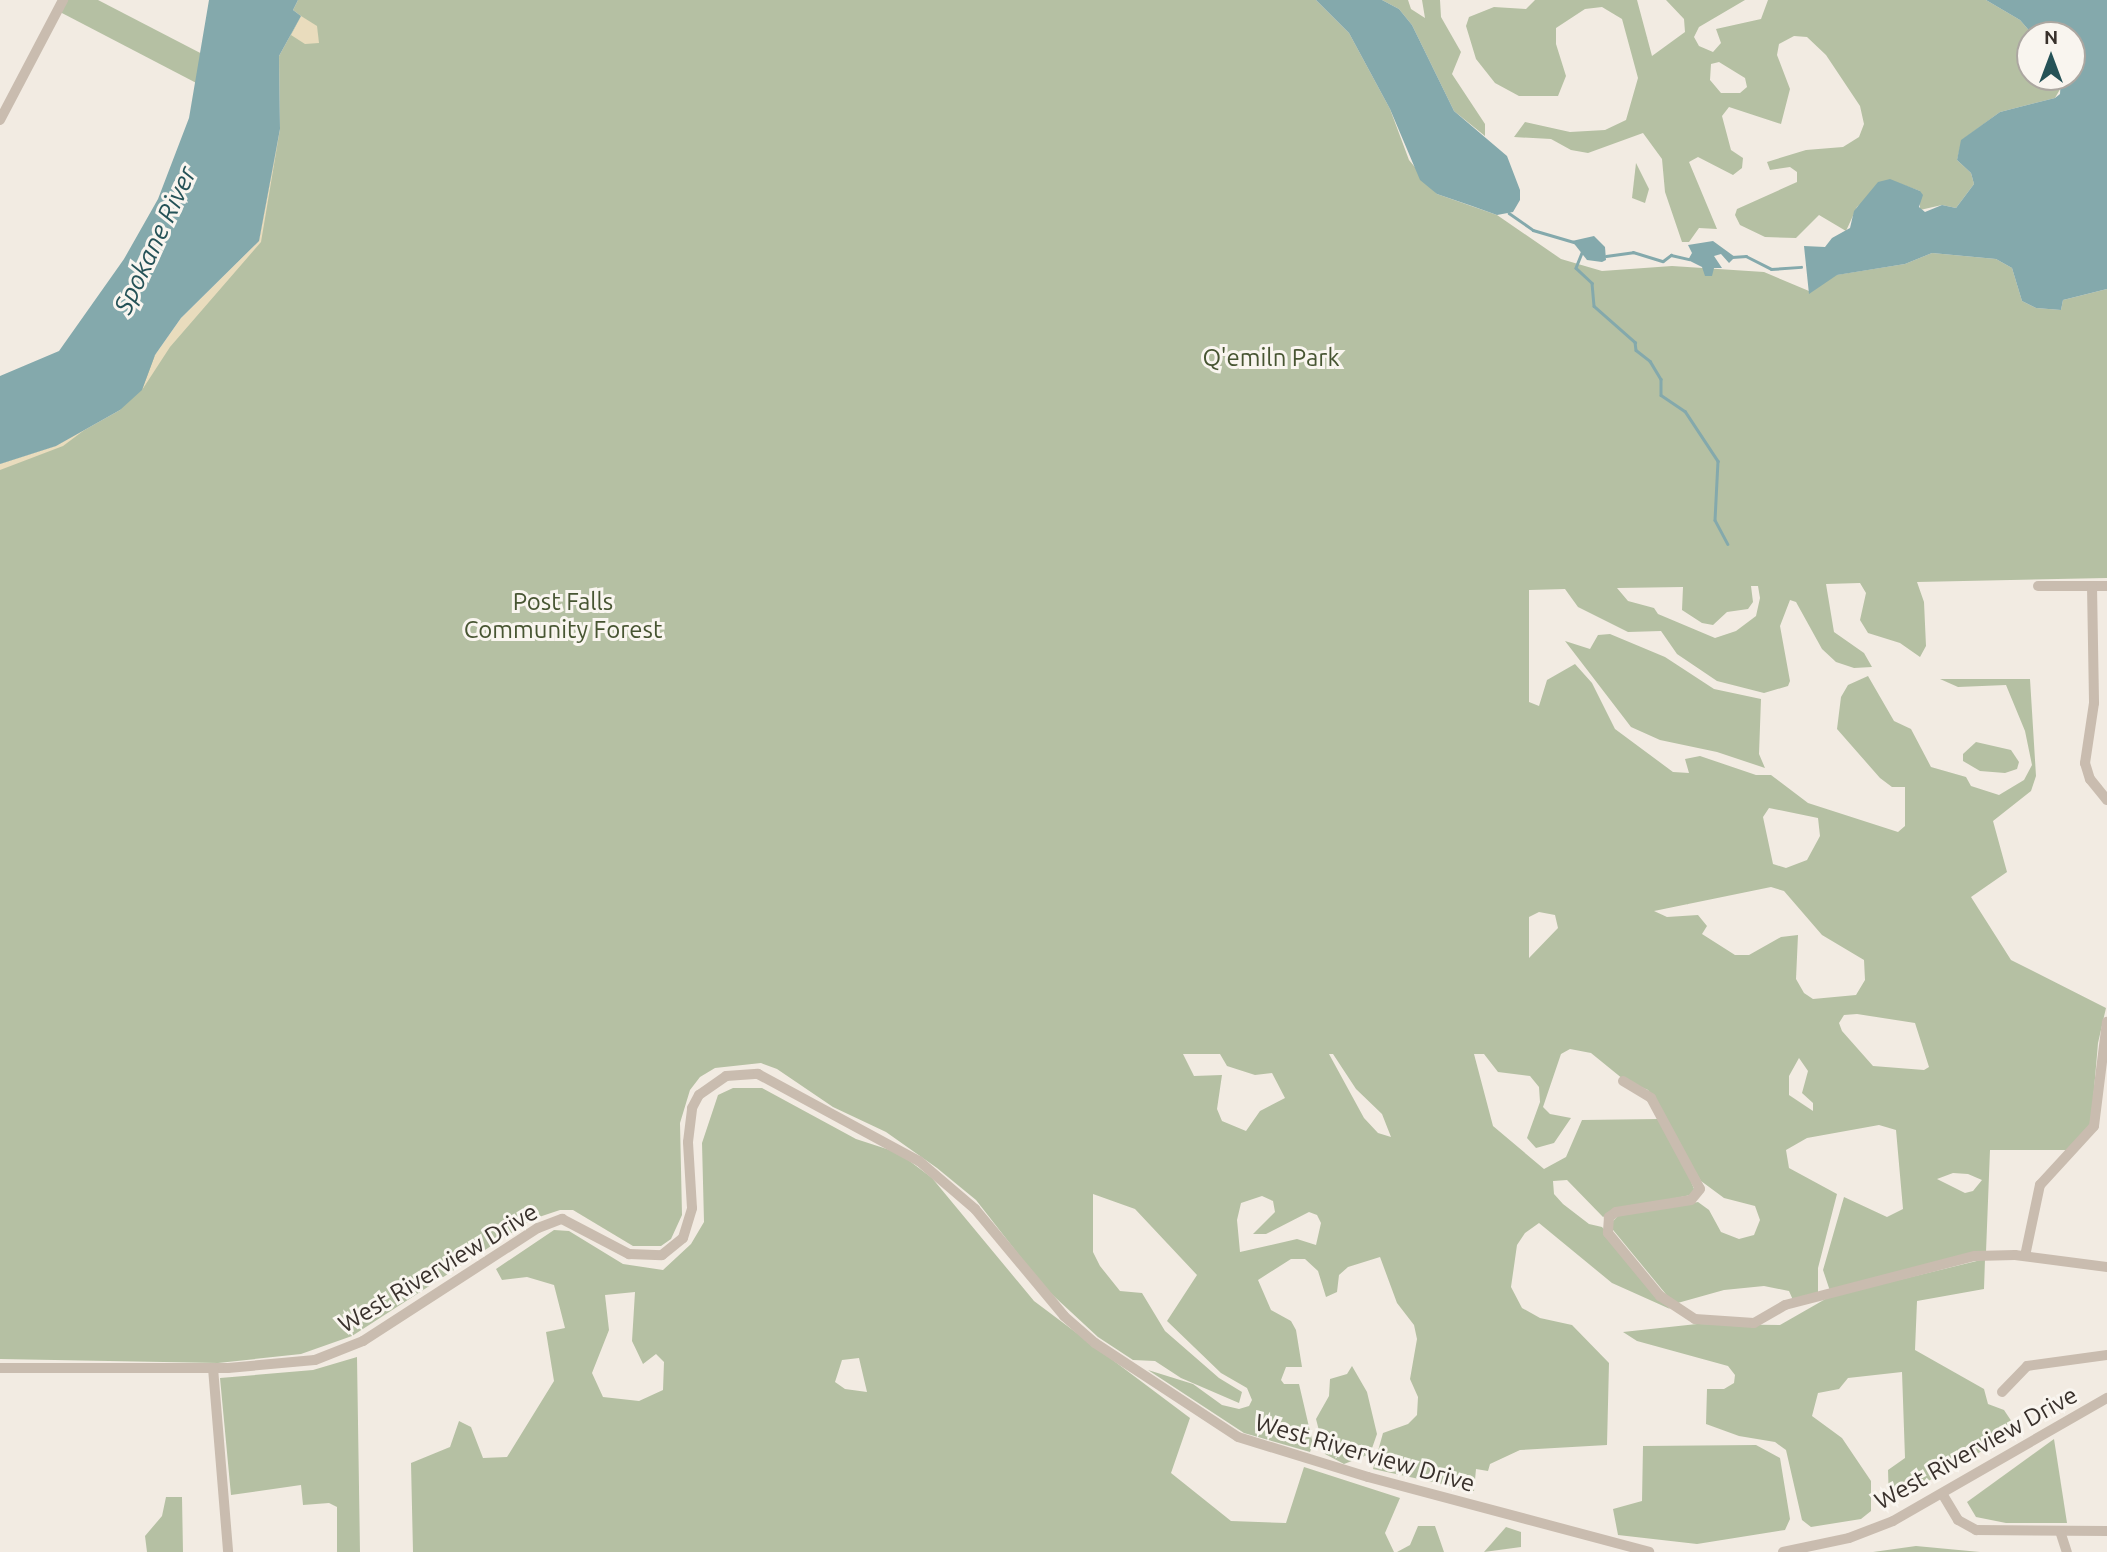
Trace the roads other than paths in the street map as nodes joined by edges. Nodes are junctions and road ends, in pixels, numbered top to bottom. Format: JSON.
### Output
{"nodes":[{"id":1,"x":63,"y":0,"type":"edge"},
{"id":2,"x":0,"y":120,"type":"edge"},
{"id":3,"x":2038,"y":586,"type":"dead end"},
{"id":4,"x":2092,"y":586,"type":"junction"},
{"id":5,"x":2107,"y":586,"type":"edge"},
{"id":6,"x":2094,"y":703,"type":"junction"},
{"id":7,"x":2107,"y":703,"type":"edge"},
{"id":8,"x":2107,"y":800,"type":"edge"},
{"id":9,"x":2107,"y":1022,"type":"edge"},
{"id":10,"x":1623,"y":1081,"type":"dead end"},
{"id":11,"x":2025,"y":1256,"type":"junction"},
{"id":12,"x":2107,"y":1267,"type":"edge"},
{"id":13,"x":2107,"y":1355,"type":"edge"},
{"id":14,"x":0,"y":1368,"type":"edge"},
{"id":15,"x":214,"y":1368,"type":"junction"},
{"id":16,"x":2002,"y":1392,"type":"dead end"},
{"id":17,"x":2107,"y":1398,"type":"edge"},
{"id":18,"x":1943,"y":1495,"type":"junction"},
{"id":19,"x":2060,"y":1531,"type":"junction"},
{"id":20,"x":2107,"y":1531,"type":"edge"},
{"id":21,"x":1803,"y":1551,"type":"edge"},
{"id":22,"x":228,"y":1552,"type":"edge"},
{"id":23,"x":1649,"y":1552,"type":"edge"},
{"id":24,"x":1783,"y":1552,"type":"edge"},
{"id":25,"x":2067,"y":1552,"type":"edge"}],
"edges":[{"from":1,"to":2,"type":"street"},
{"from":3,"to":4,"type":"street"},
{"from":4,"to":5,"type":"street"},
{"from":4,"to":6,"type":"street"},
{"from":6,"to":7,"type":"street"},
{"from":6,"to":8,"type":"street"},
{"from":9,"to":11,"type":"street"},
{"from":10,"to":11,"type":"street"},
{"from":11,"to":12,"type":"street"},
{"from":13,"to":16,"type":"street"},
{"from":14,"to":15,"type":"street","name":"West Riverview Drive"},
{"from":15,"to":22,"type":"street"},
{"from":15,"to":23,"type":"street","name":"West Riverview Drive"},
{"from":17,"to":18,"type":"street","name":"West Riverview Drive"},
{"from":18,"to":19,"type":"street"},
{"from":18,"to":21,"type":"street","name":"West Riverview Drive"},
{"from":19,"to":20,"type":"street"},
{"from":19,"to":25,"type":"street"},
{"from":21,"to":24,"type":"street","name":"West Riverview Drive"}]}
